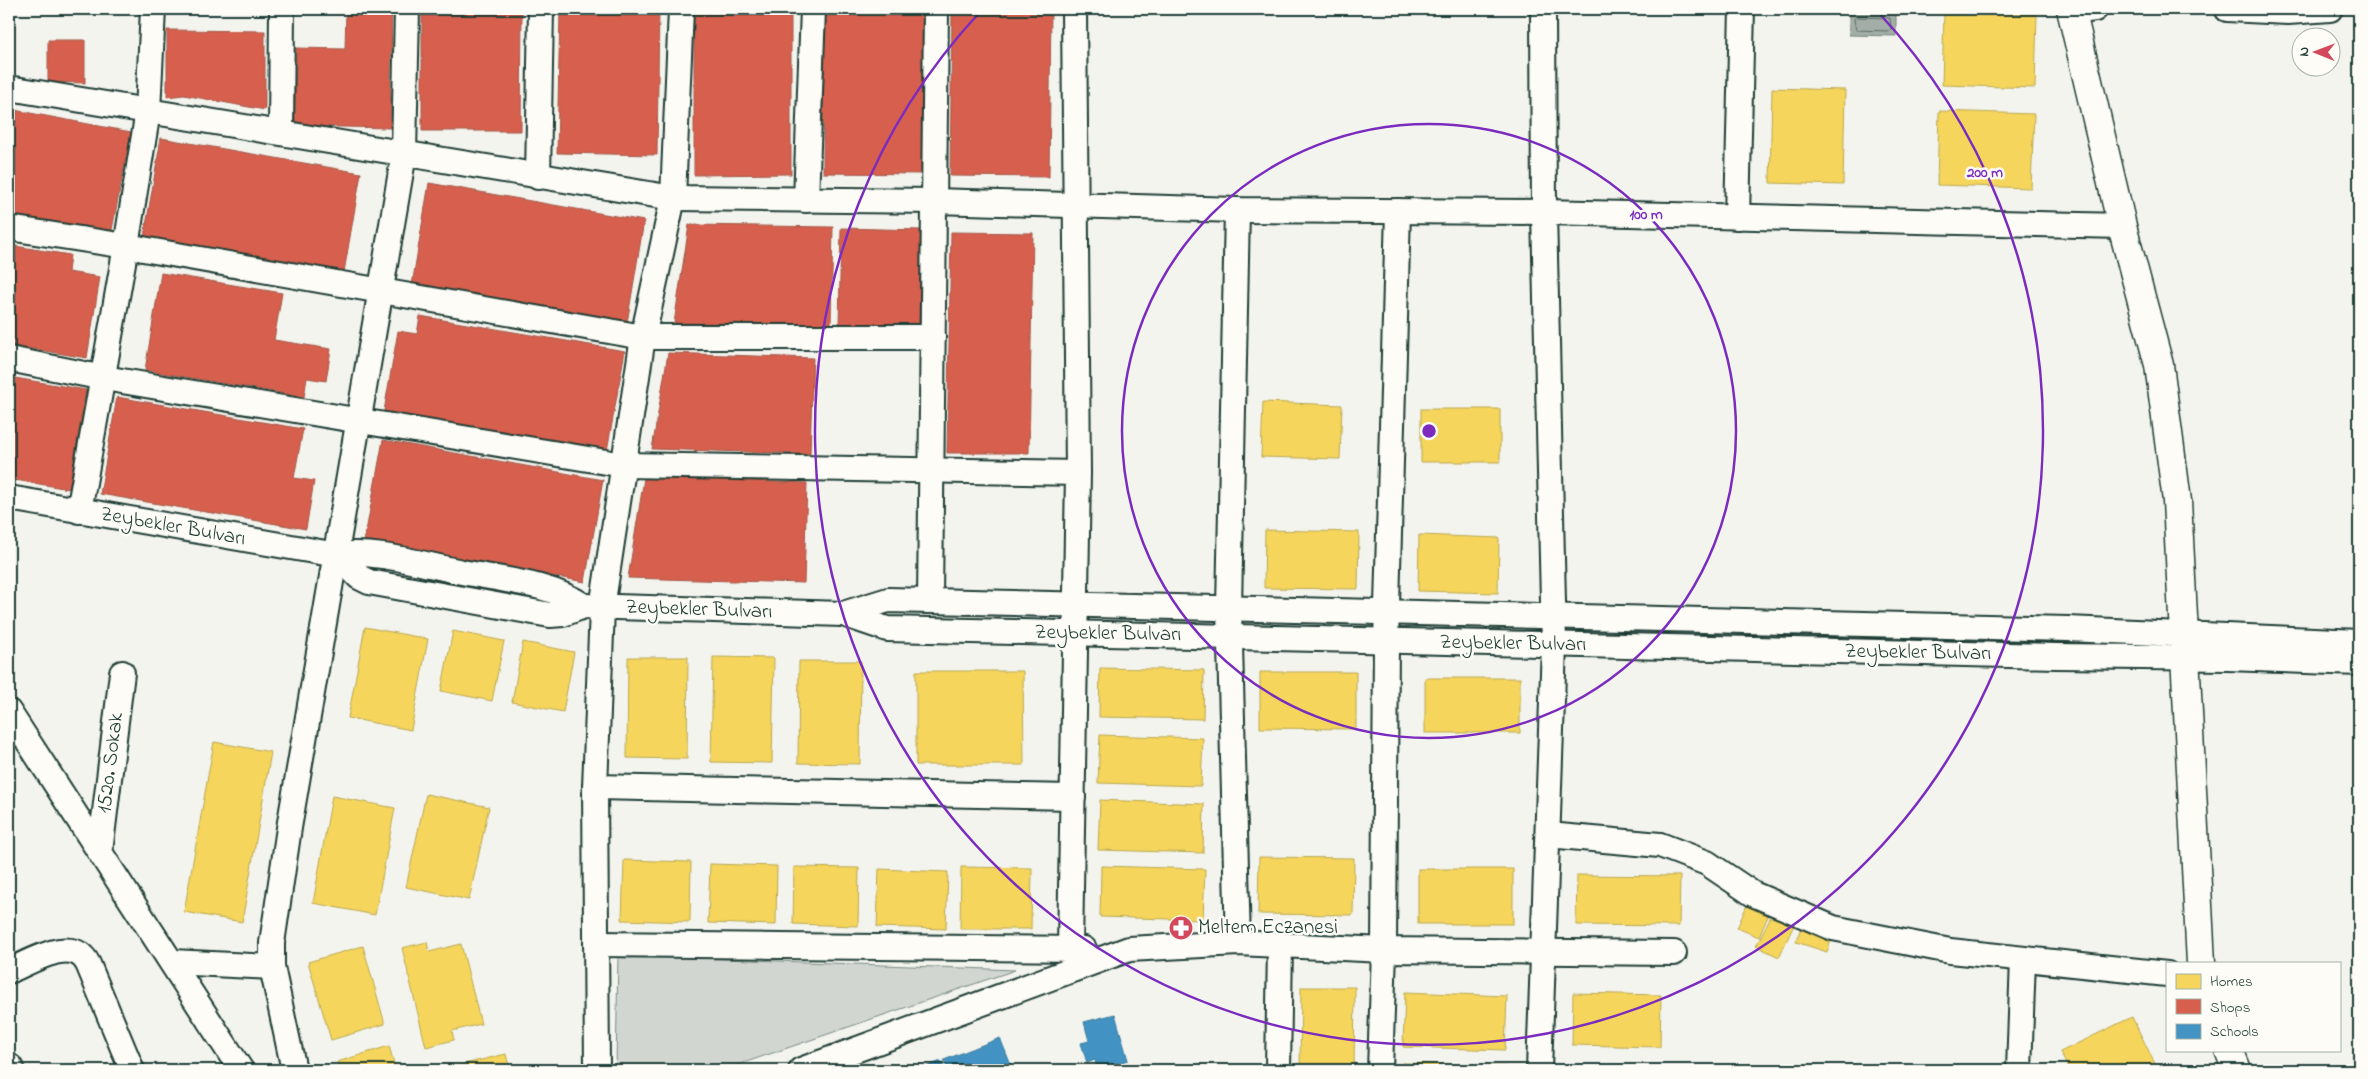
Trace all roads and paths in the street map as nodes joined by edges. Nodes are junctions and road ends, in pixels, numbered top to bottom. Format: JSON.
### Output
{"nodes":[{"id":1,"x":153,"y":9,"type":"edge"},
{"id":2,"x":282,"y":9,"type":"edge"},
{"id":3,"x":407,"y":9,"type":"edge"},
{"id":4,"x":541,"y":9,"type":"edge"},
{"id":5,"x":681,"y":9,"type":"edge"},
{"id":6,"x":813,"y":9,"type":"edge"},
{"id":7,"x":936,"y":9,"type":"edge"},
{"id":8,"x":1074,"y":9,"type":"edge"},
{"id":9,"x":1543,"y":9,"type":"edge"},
{"id":10,"x":1742,"y":9,"type":"edge"},
{"id":11,"x":2227,"y":9,"type":"edge"},
{"id":12,"x":2330,"y":9,"type":"edge"},
{"id":13,"x":2079,"y":10,"type":"edge"},
{"id":14,"x":9,"y":88,"type":"edge"},
{"id":15,"x":148,"y":111,"type":"junction"},
{"id":16,"x":281,"y":132,"type":"junction"},
{"id":17,"x":404,"y":154,"type":"junction"},
{"id":18,"x":538,"y":177,"type":"junction"},
{"id":19,"x":672,"y":198,"type":"junction"},
{"id":20,"x":806,"y":200,"type":"junction"},
{"id":21,"x":935,"y":201,"type":"junction"},
{"id":22,"x":1077,"y":206,"type":"junction"},
{"id":23,"x":1237,"y":210,"type":"junction"},
{"id":24,"x":1398,"y":211,"type":"junction"},
{"id":25,"x":1544,"y":212,"type":"junction"},
{"id":26,"x":1737,"y":217,"type":"junction"},
{"id":27,"x":2122,"y":226,"type":"junction"},
{"id":28,"x":9,"y":228,"type":"edge"},
{"id":29,"x":126,"y":246,"type":"junction"},
{"id":30,"x":381,"y":292,"type":"junction"},
{"id":31,"x":642,"y":337,"type":"junction"},
{"id":32,"x":933,"y":337,"type":"junction"},
{"id":33,"x":9,"y":360,"type":"edge"},
{"id":34,"x":104,"y":378,"type":"junction"},
{"id":35,"x":358,"y":419,"type":"junction"},
{"id":36,"x":624,"y":465,"type":"junction"},
{"id":37,"x":930,"y":470,"type":"junction"},
{"id":38,"x":1078,"y":473,"type":"junction"},
{"id":39,"x":9,"y":498,"type":"edge"},
{"id":40,"x":79,"y":512,"type":"junction"},
{"id":41,"x":337,"y":555,"type":"junction"},
{"id":42,"x":930,"y":601,"type":"junction"},
{"id":43,"x":1075,"y":605,"type":"junction"},
{"id":44,"x":593,"y":607,"type":"junction"},
{"id":45,"x":1229,"y":608,"type":"junction"},
{"id":46,"x":1387,"y":612,"type":"junction"},
{"id":47,"x":843,"y":614,"type":"junction"},
{"id":48,"x":1554,"y":616,"type":"junction"},
{"id":49,"x":1882,"y":624,"type":"junction"},
{"id":50,"x":1075,"y":634,"type":"junction"},
{"id":51,"x":1230,"y":637,"type":"junction"},
{"id":52,"x":1386,"y":641,"type":"junction"},
{"id":53,"x":2359,"y":642,"type":"edge"},
{"id":54,"x":1554,"y":645,"type":"junction"},
{"id":55,"x":2184,"y":645,"type":"junction"},
{"id":56,"x":1882,"y":652,"type":"junction"},
{"id":57,"x":2359,"y":663,"type":"edge"},
{"id":58,"x":122,"y":673,"type":"dead end"},
{"id":59,"x":9,"y":712,"type":"edge"},
{"id":60,"x":596,"y":787,"type":"junction"},
{"id":61,"x":1073,"y":797,"type":"junction"},
{"id":62,"x":1548,"y":835,"type":"junction"},
{"id":63,"x":100,"y":852,"type":"junction"},
{"id":64,"x":1238,"y":943,"type":"junction"},
{"id":65,"x":596,"y":944,"type":"junction"},
{"id":66,"x":1280,"y":945,"type":"junction"},
{"id":67,"x":1070,"y":949,"type":"junction"},
{"id":68,"x":1129,"y":950,"type":"junction"},
{"id":69,"x":1384,"y":950,"type":"junction"},
{"id":70,"x":1544,"y":953,"type":"junction"},
{"id":71,"x":1674,"y":953,"type":"dead end"},
{"id":72,"x":2023,"y":959,"type":"junction"},
{"id":73,"x":172,"y":962,"type":"junction"},
{"id":74,"x":2202,"y":962,"type":"edge"},
{"id":75,"x":272,"y":967,"type":"junction"},
{"id":76,"x":9,"y":971,"type":"edge"},
{"id":77,"x":2166,"y":974,"type":"edge"},
{"id":78,"x":2230,"y":1052,"type":"edge"},
{"id":79,"x":132,"y":1070,"type":"edge"},
{"id":80,"x":241,"y":1070,"type":"edge"},
{"id":81,"x":294,"y":1070,"type":"edge"},
{"id":82,"x":597,"y":1070,"type":"edge"},
{"id":83,"x":802,"y":1070,"type":"edge"},
{"id":84,"x":1278,"y":1070,"type":"edge"},
{"id":85,"x":1380,"y":1070,"type":"edge"},
{"id":86,"x":1539,"y":1070,"type":"edge"},
{"id":87,"x":2019,"y":1070,"type":"edge"},
{"id":88,"x":2237,"y":1070,"type":"edge"}],
"edges":[{"from":1,"to":15,"type":"street"},
{"from":2,"to":16,"type":"street"},
{"from":3,"to":17,"type":"street"},
{"from":4,"to":18,"type":"street"},
{"from":5,"to":19,"type":"street"},
{"from":6,"to":20,"type":"street"},
{"from":7,"to":21,"type":"street"},
{"from":8,"to":22,"type":"street"},
{"from":9,"to":25,"type":"street"},
{"from":10,"to":26,"type":"street"},
{"from":11,"to":12,"type":"street"},
{"from":13,"to":27,"type":"main road"},
{"from":14,"to":15,"type":"street"},
{"from":15,"to":16,"type":"street"},
{"from":15,"to":29,"type":"street"},
{"from":16,"to":17,"type":"street"},
{"from":17,"to":18,"type":"street"},
{"from":17,"to":30,"type":"street"},
{"from":18,"to":19,"type":"street"},
{"from":19,"to":20,"type":"street"},
{"from":19,"to":31,"type":"street"},
{"from":20,"to":21,"type":"street"},
{"from":21,"to":22,"type":"street"},
{"from":21,"to":32,"type":"street"},
{"from":22,"to":23,"type":"street"},
{"from":22,"to":38,"type":"street"},
{"from":23,"to":24,"type":"street"},
{"from":23,"to":45,"type":"street"},
{"from":24,"to":25,"type":"street"},
{"from":24,"to":46,"type":"street"},
{"from":25,"to":26,"type":"street"},
{"from":25,"to":48,"type":"street"},
{"from":26,"to":27,"type":"street"},
{"from":27,"to":55,"type":"main road"},
{"from":28,"to":29,"type":"street"},
{"from":29,"to":30,"type":"street"},
{"from":29,"to":34,"type":"street"},
{"from":30,"to":31,"type":"street"},
{"from":30,"to":35,"type":"street"},
{"from":31,"to":32,"type":"street"},
{"from":31,"to":36,"type":"street"},
{"from":32,"to":37,"type":"street"},
{"from":33,"to":34,"type":"street"},
{"from":34,"to":35,"type":"street"},
{"from":34,"to":40,"type":"street"},
{"from":35,"to":36,"type":"street"},
{"from":35,"to":41,"type":"street"},
{"from":36,"to":37,"type":"street"},
{"from":36,"to":44,"type":"street"},
{"from":37,"to":38,"type":"street"},
{"from":37,"to":42,"type":"street"},
{"from":38,"to":43,"type":"street"},
{"from":39,"to":40,"type":"street","name":"Zeybekler Bulvarı"},
{"from":40,"to":41,"type":"street","name":"Zeybekler Bulvarı"},
{"from":41,"to":44,"type":"street","name":"Zeybekler Bulvarı"},
{"from":41,"to":75,"type":"street"},
{"from":42,"to":43,"type":"street","name":"Zeybekler Bulvarı"},
{"from":42,"to":47,"type":"street","name":"Zeybekler Bulvarı"},
{"from":43,"to":45,"type":"street","name":"Zeybekler Bulvarı"},
{"from":43,"to":50,"type":"street"},
{"from":44,"to":47,"type":"street","name":"Zeybekler Bulvarı"},
{"from":44,"to":60,"type":"street"},
{"from":45,"to":46,"type":"street","name":"Zeybekler Bulvarı"},
{"from":45,"to":51,"type":"street"},
{"from":46,"to":48,"type":"street","name":"Zeybekler Bulvarı"},
{"from":46,"to":52,"type":"street"},
{"from":47,"to":50,"type":"street","name":"Zeybekler Bulvarı"},
{"from":48,"to":49,"type":"street","name":"Zeybekler Bulvarı"},
{"from":48,"to":54,"type":"street"},
{"from":49,"to":55,"type":"street","name":"Zeybekler Bulvarı"},
{"from":49,"to":56,"type":"street"},
{"from":50,"to":51,"type":"street","name":"Zeybekler Bulvarı"},
{"from":50,"to":61,"type":"street"},
{"from":51,"to":52,"type":"street","name":"Zeybekler Bulvarı"},
{"from":51,"to":64,"type":"street"},
{"from":52,"to":54,"type":"street","name":"Zeybekler Bulvarı"},
{"from":52,"to":69,"type":"street"},
{"from":53,"to":55,"type":"street"},
{"from":54,"to":56,"type":"street","name":"Zeybekler Bulvarı"},
{"from":54,"to":62,"type":"street"},
{"from":55,"to":56,"type":"street","name":"Zeybekler Bulvarı"},
{"from":55,"to":57,"type":"street"},
{"from":55,"to":74,"type":"main road"},
{"from":58,"to":63,"type":"street","name":"1520. Sokak"},
{"from":59,"to":63,"type":"street"},
{"from":60,"to":61,"type":"street"},
{"from":60,"to":65,"type":"street"},
{"from":61,"to":67,"type":"street"},
{"from":62,"to":70,"type":"street"},
{"from":62,"to":72,"type":"street"},
{"from":63,"to":73,"type":"street"},
{"from":64,"to":66,"type":"street"},
{"from":64,"to":68,"type":"street"},
{"from":65,"to":67,"type":"street"},
{"from":65,"to":82,"type":"street"},
{"from":66,"to":69,"type":"street"},
{"from":66,"to":84,"type":"street"},
{"from":67,"to":68,"type":"street"},
{"from":68,"to":83,"type":"street"},
{"from":69,"to":70,"type":"street"},
{"from":69,"to":85,"type":"street"},
{"from":70,"to":71,"type":"street"},
{"from":70,"to":86,"type":"street"},
{"from":72,"to":77,"type":"street"},
{"from":72,"to":87,"type":"street"},
{"from":73,"to":75,"type":"street"},
{"from":73,"to":80,"type":"street"},
{"from":75,"to":81,"type":"street"},
{"from":76,"to":79,"type":"street"},
{"from":78,"to":88,"type":"main road"}]}
